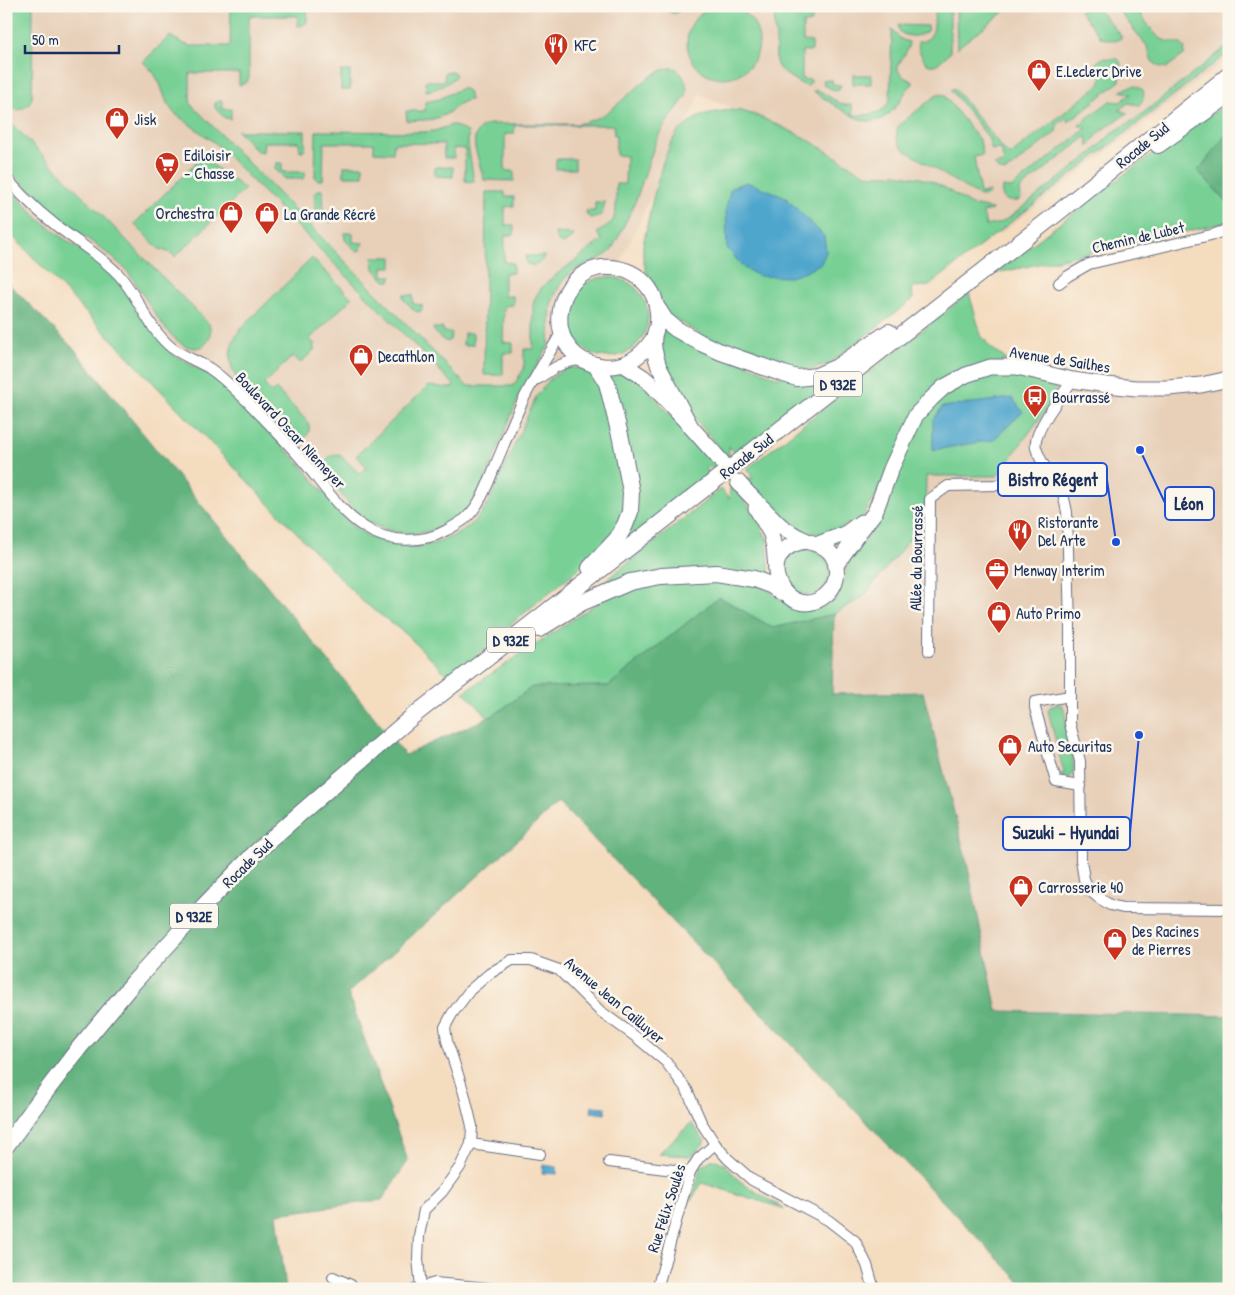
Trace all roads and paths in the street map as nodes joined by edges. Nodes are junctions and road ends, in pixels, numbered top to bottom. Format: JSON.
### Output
{"nodes":[{"id":1,"x":1229,"y":75,"type":"edge"},
{"id":2,"x":1229,"y":95,"type":"edge"},
{"id":3,"x":6,"y":178,"type":"edge"},
{"id":4,"x":1055,"y":215,"type":"junction"},
{"id":5,"x":1229,"y":229,"type":"edge"},
{"id":6,"x":1060,"y":283,"type":"dead end"},
{"id":7,"x":937,"y":306,"type":"junction"},
{"id":8,"x":658,"y":309,"type":"junction"},
{"id":9,"x":562,"y":333,"type":"junction"},
{"id":10,"x":653,"y":339,"type":"junction"},
{"id":11,"x":590,"y":362,"type":"junction"},
{"id":12,"x":623,"y":364,"type":"junction"},
{"id":13,"x":1229,"y":379,"type":"edge"},
{"id":14,"x":1073,"y":380,"type":"junction"},
{"id":15,"x":533,"y":382,"type":"junction"},
{"id":16,"x":691,"y":427,"type":"junction"},
{"id":17,"x":722,"y":462,"type":"dead end"},
{"id":18,"x":1050,"y":477,"type":"junction"},
{"id":19,"x":875,"y":512,"type":"junction"},
{"id":20,"x":813,"y":543,"type":"junction"},
{"id":21,"x":836,"y":565,"type":"junction"},
{"id":22,"x":776,"y":571,"type":"junction"},
{"id":23,"x":785,"y":594,"type":"junction"},
{"id":24,"x":560,"y":602,"type":"junction"},
{"id":25,"x":929,"y":651,"type":"dead end"},
{"id":26,"x":461,"y":679,"type":"junction"},
{"id":27,"x":1070,"y":696,"type":"junction"},
{"id":28,"x":1081,"y":786,"type":"junction"},
{"id":29,"x":1229,"y":909,"type":"edge"},
{"id":30,"x":471,"y":1144,"type":"junction"},
{"id":31,"x":715,"y":1144,"type":"junction"},
{"id":32,"x":6,"y":1146,"type":"edge"},
{"id":33,"x":540,"y":1154,"type":"dead end"},
{"id":34,"x":609,"y":1162,"type":"dead end"},
{"id":35,"x":690,"y":1172,"type":"junction"},
{"id":36,"x":333,"y":1277,"type":"dead end"},
{"id":37,"x":418,"y":1288,"type":"edge"},
{"id":38,"x":355,"y":1289,"type":"edge"},
{"id":39,"x":498,"y":1289,"type":"edge"},
{"id":40,"x":657,"y":1289,"type":"edge"},
{"id":41,"x":874,"y":1289,"type":"edge"}],
"edges":[{"from":1,"to":4,"type":"main road","name":"Rocade Sud","number":"D 932E"},
{"from":2,"to":4,"type":"main road","name":"Rocade Sud","number":"D 932E"},
{"from":3,"to":15,"type":"street","name":"Boulevard Oscar Niemeyer"},
{"from":4,"to":7,"type":"main road","name":"Rocade Sud","number":"D 932E"},
{"from":5,"to":6,"type":"street","name":"Chemin de Lubet"},
{"from":7,"to":8,"type":"main road"},
{"from":7,"to":24,"type":"main road","name":"Rocade Sud","number":"D 932E"},
{"from":8,"to":9,"type":"street"},
{"from":8,"to":10,"type":"street"},
{"from":9,"to":11,"type":"street"},
{"from":9,"to":15,"type":"street","name":"Boulevard Oscar Niemeyer"},
{"from":10,"to":12,"type":"street"},
{"from":10,"to":16,"type":"street"},
{"from":11,"to":12,"type":"street"},
{"from":11,"to":15,"type":"street","name":"Boulevard Oscar Niemeyer"},
{"from":11,"to":24,"type":"main road"},
{"from":12,"to":16,"type":"street"},
{"from":13,"to":14,"type":"street","name":"Avenue de Sailhes"},
{"from":14,"to":18,"type":"street"},
{"from":14,"to":19,"type":"street","name":"Avenue de Sailhes"},
{"from":16,"to":17,"type":"street"},
{"from":18,"to":25,"type":"street","name":"Allée du Bourrassé"},
{"from":18,"to":27,"type":"street"},
{"from":19,"to":20,"type":"street"},
{"from":19,"to":21,"type":"street","name":"Avenue de Sailhes"},
{"from":20,"to":21,"type":"street"},
{"from":20,"to":22,"type":"street"},
{"from":20,"to":22,"type":"street"},
{"from":21,"to":23,"type":"street"},
{"from":22,"to":23,"type":"street"},
{"from":23,"to":26,"type":"main road"},
{"from":24,"to":26,"type":"main road","name":"Rocade Sud","number":"D 932E"},
{"from":26,"to":32,"type":"main road","name":"Rocade Sud","number":"D 932E"},
{"from":27,"to":28,"type":"street"},
{"from":27,"to":28,"type":"street"},
{"from":28,"to":29,"type":"street"},
{"from":30,"to":31,"type":"street","name":"Avenue Jean Cailluyer"},
{"from":30,"to":33,"type":"street"},
{"from":30,"to":37,"type":"street","name":"Avenue Jean Cailluyer"},
{"from":31,"to":35,"type":"street","name":"Rue Félix Soulès"},
{"from":31,"to":41,"type":"street","name":"Avenue Jean Cailluyer"},
{"from":34,"to":35,"type":"street"},
{"from":35,"to":40,"type":"street","name":"Rue Félix Soulès"},
{"from":36,"to":38,"type":"street"},
{"from":37,"to":39,"type":"street"}]}
